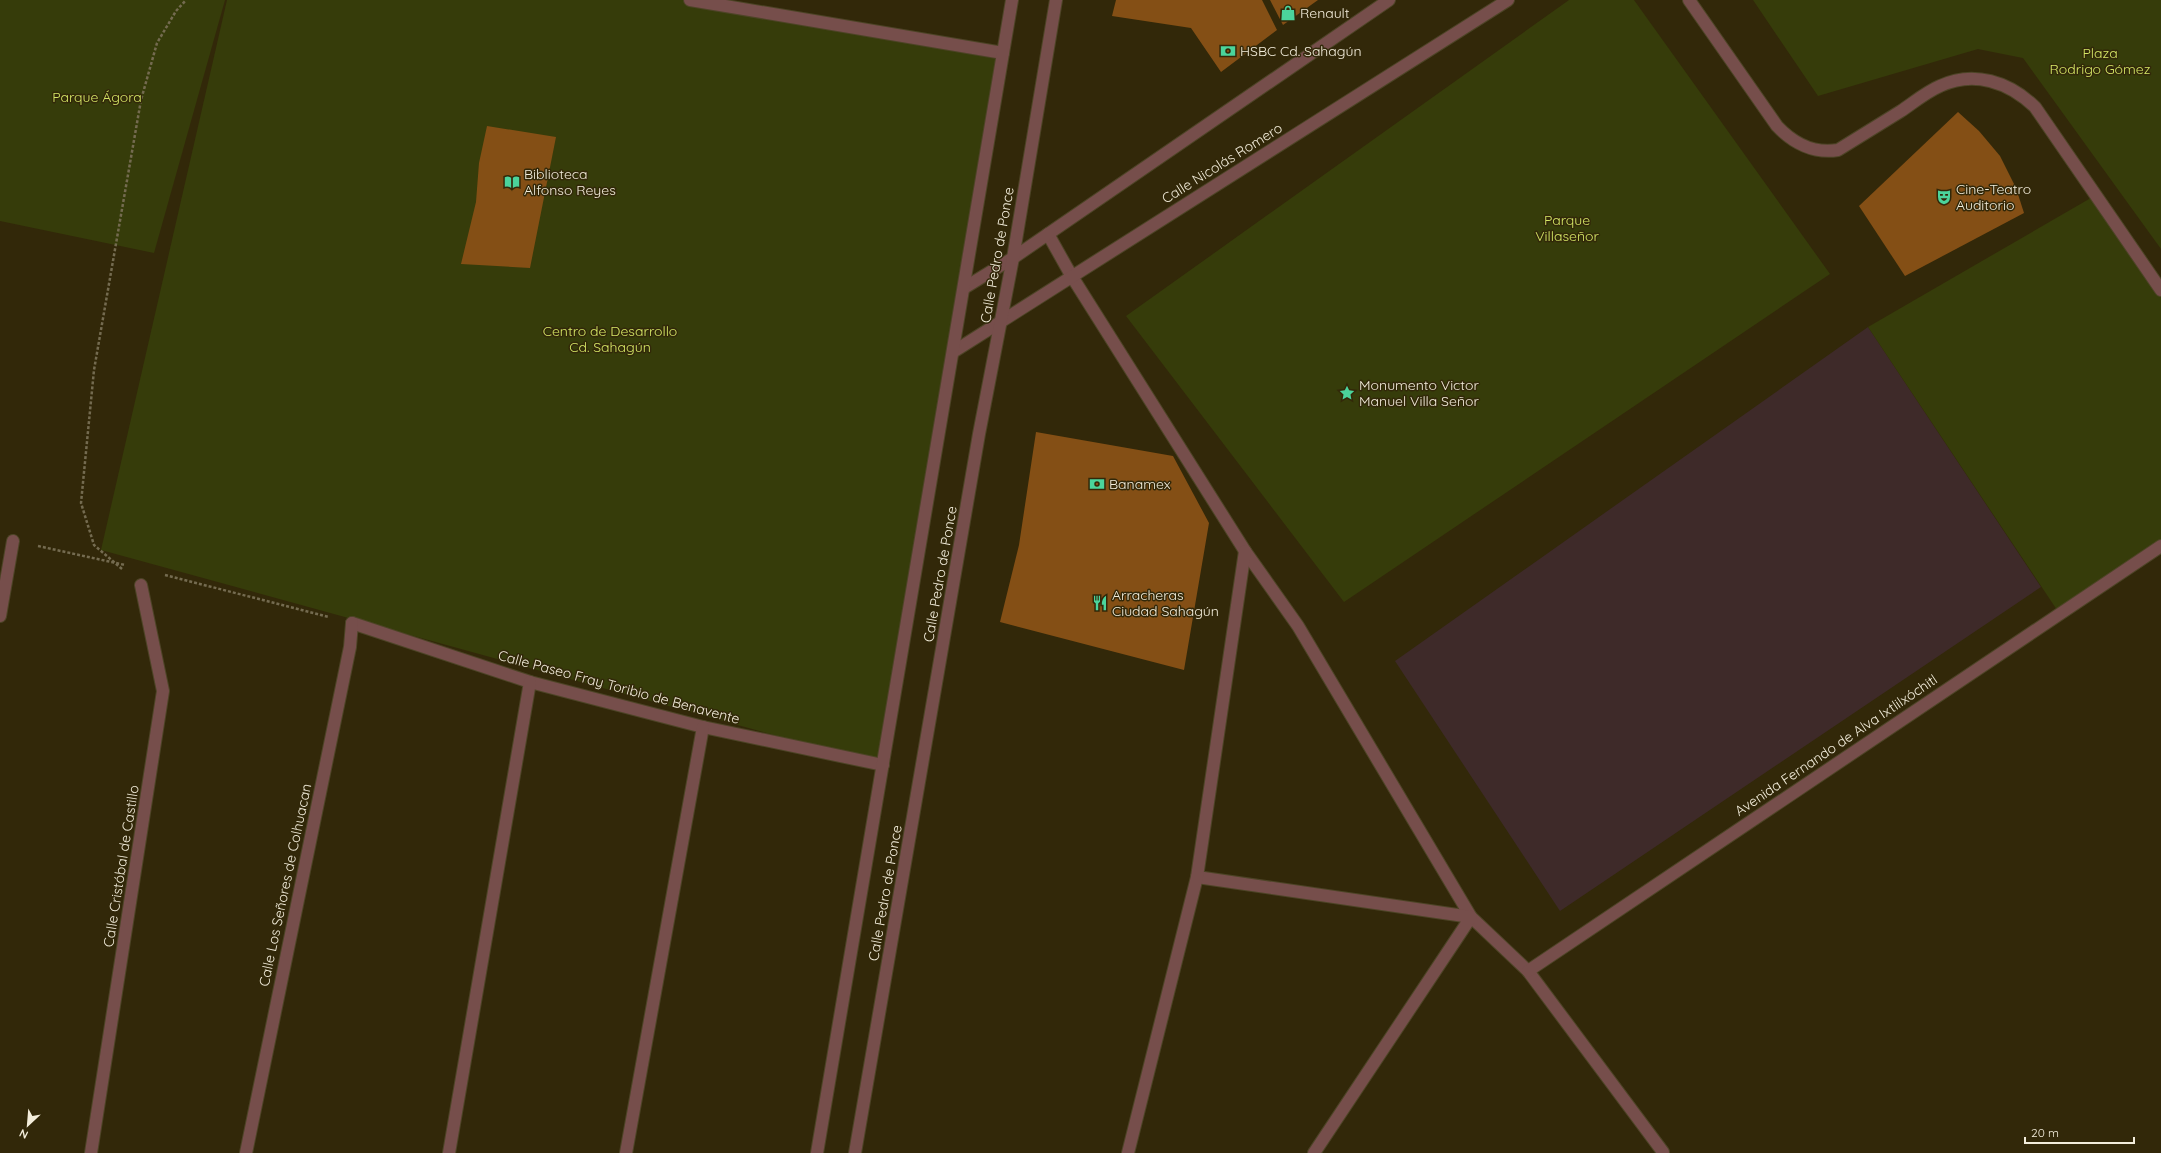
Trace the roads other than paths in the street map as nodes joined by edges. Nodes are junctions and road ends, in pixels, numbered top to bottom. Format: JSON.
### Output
{"nodes":[{"id":1,"x":690,"y":0,"type":"edge"},
{"id":2,"x":1012,"y":0,"type":"edge"},
{"id":3,"x":1056,"y":0,"type":"edge"},
{"id":4,"x":1389,"y":0,"type":"edge"},
{"id":5,"x":1508,"y":0,"type":"edge"},
{"id":6,"x":1689,"y":0,"type":"edge"},
{"id":7,"x":1003,"y":53,"type":"junction"},
{"id":8,"x":1048,"y":234,"type":"junction"},
{"id":9,"x":1013,"y":258,"type":"junction"},
{"id":10,"x":1071,"y":276,"type":"junction"},
{"id":11,"x":964,"y":288,"type":"junction"},
{"id":12,"x":2161,"y":290,"type":"edge"},
{"id":13,"x":1000,"y":322,"type":"junction"},
{"id":14,"x":953,"y":352,"type":"junction"},
{"id":15,"x":13,"y":541,"type":"road end"},
{"id":16,"x":2161,"y":546,"type":"edge"},
{"id":17,"x":1245,"y":550,"type":"junction"},
{"id":18,"x":141,"y":586,"type":"road end"},
{"id":19,"x":0,"y":616,"type":"edge"},
{"id":20,"x":352,"y":623,"type":"joint"},
{"id":21,"x":530,"y":682,"type":"junction"},
{"id":22,"x":703,"y":727,"type":"junction"},
{"id":23,"x":883,"y":765,"type":"junction"},
{"id":24,"x":1197,"y":876,"type":"junction"},
{"id":25,"x":1471,"y":917,"type":"junction"},
{"id":26,"x":1528,"y":971,"type":"junction"},
{"id":27,"x":1663,"y":1152,"type":"edge"},
{"id":28,"x":91,"y":1153,"type":"edge"},
{"id":29,"x":246,"y":1153,"type":"edge"},
{"id":30,"x":449,"y":1153,"type":"edge"},
{"id":31,"x":626,"y":1153,"type":"edge"},
{"id":32,"x":817,"y":1153,"type":"edge"},
{"id":33,"x":855,"y":1153,"type":"edge"},
{"id":34,"x":1128,"y":1153,"type":"edge"},
{"id":35,"x":1314,"y":1153,"type":"edge"}],
"edges":[{"from":1,"to":7,"type":"street"},
{"from":2,"to":7,"type":"street","name":"Calle Pedro de Ponce"},
{"from":3,"to":9,"type":"street","name":"Calle Pedro de Ponce"},
{"from":4,"to":8,"type":"street"},
{"from":5,"to":10,"type":"street","name":"Calle Nicolás Romero"},
{"from":6,"to":12,"type":"street"},
{"from":7,"to":11,"type":"street","name":"Calle Pedro de Ponce"},
{"from":8,"to":9,"type":"street"},
{"from":8,"to":10,"type":"street"},
{"from":9,"to":11,"type":"street"},
{"from":9,"to":13,"type":"street","name":"Calle Pedro de Ponce"},
{"from":10,"to":13,"type":"street","name":"Calle Nicolás Romero"},
{"from":10,"to":17,"type":"street"},
{"from":11,"to":14,"type":"street","name":"Calle Pedro de Ponce"},
{"from":13,"to":14,"type":"street","name":"Calle Nicolás Romero"},
{"from":13,"to":33,"type":"street","name":"Calle Pedro de Ponce"},
{"from":14,"to":23,"type":"street","name":"Calle Pedro de Ponce"},
{"from":15,"to":19,"type":"street"},
{"from":16,"to":26,"type":"street","name":"Avenida Fernando de Alva Ixtlilxóchitl"},
{"from":17,"to":24,"type":"street"},
{"from":17,"to":25,"type":"street"},
{"from":18,"to":28,"type":"street","name":"Calle Cristóbal de Castillo"},
{"from":20,"to":21,"type":"street","name":"Calle Paseo Fray Toribio de Benavente"},
{"from":20,"to":29,"type":"street","name":"Calle Los Señores de Colhuacan"},
{"from":21,"to":22,"type":"street","name":"Calle Paseo Fray Toribio de Benavente"},
{"from":21,"to":30,"type":"street"},
{"from":22,"to":23,"type":"street","name":"Calle Paseo Fray Toribio de Benavente"},
{"from":22,"to":31,"type":"street"},
{"from":23,"to":32,"type":"street","name":"Calle Pedro de Ponce"},
{"from":24,"to":25,"type":"street"},
{"from":24,"to":34,"type":"street"},
{"from":25,"to":26,"type":"street"},
{"from":25,"to":35,"type":"street"},
{"from":26,"to":27,"type":"street"}]}
